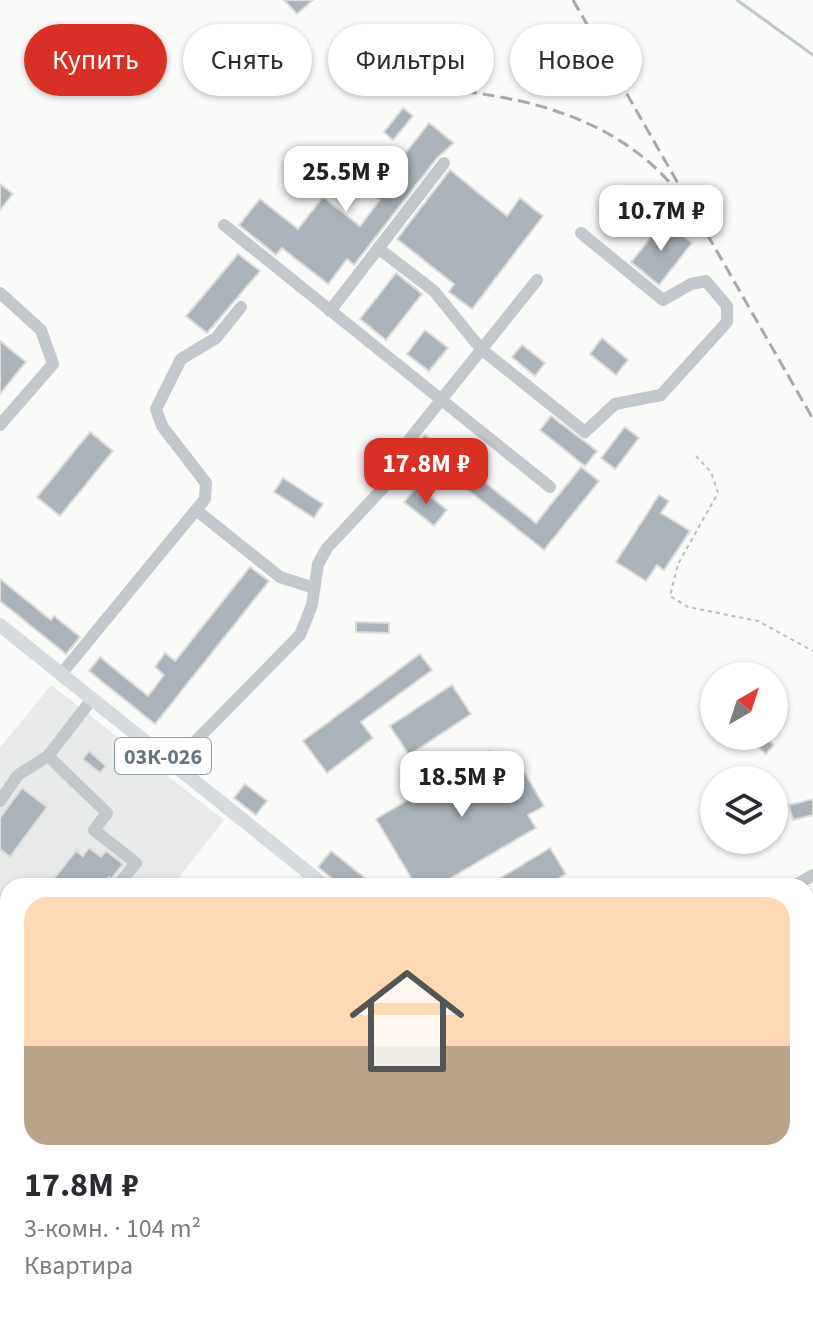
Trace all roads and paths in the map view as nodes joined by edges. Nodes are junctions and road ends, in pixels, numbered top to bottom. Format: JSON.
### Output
{"nodes":[{"id":1,"x":444,"y":163,"type":"dead end"},
{"id":2,"x":224,"y":225,"type":"dead end"},
{"id":3,"x":581,"y":233,"type":"dead end"},
{"id":4,"x":378,"y":248,"type":"junction"},
{"id":5,"x":537,"y":280,"type":"dead end"},
{"id":6,"x":0,"y":293,"type":"edge"},
{"id":7,"x":241,"y":307,"type":"dead end"},
{"id":8,"x":330,"y":311,"type":"junction"},
{"id":9,"x":481,"y":349,"type":"junction"},
{"id":10,"x":440,"y":401,"type":"junction"},
{"id":11,"x":0,"y":425,"type":"edge"},
{"id":12,"x":696,"y":456,"type":"dead end"},
{"id":13,"x":550,"y":487,"type":"dead end"},
{"id":14,"x":196,"y":510,"type":"junction"},
{"id":15,"x":314,"y":588,"type":"junction"},
{"id":16,"x":0,"y":625,"type":"edge"},
{"id":17,"x":813,"y":651,"type":"edge"},
{"id":18,"x":62,"y":673,"type":"junction"},
{"id":19,"x":92,"y":699,"type":"junction"},
{"id":20,"x":48,"y":756,"type":"junction"},
{"id":21,"x":173,"y":764,"type":"junction"},
{"id":22,"x":0,"y":801,"type":"edge"},
{"id":23,"x":124,"y":878,"type":"edge"},
{"id":24,"x":315,"y":878,"type":"edge"}],
"edges":[{"from":1,"to":4,"type":"street"},
{"from":2,"to":8,"type":"street"},
{"from":3,"to":9,"type":"street"},
{"from":4,"to":8,"type":"street"},
{"from":4,"to":9,"type":"street"},
{"from":5,"to":9,"type":"street"},
{"from":6,"to":11,"type":"street"},
{"from":7,"to":14,"type":"street"},
{"from":8,"to":10,"type":"street"},
{"from":9,"to":10,"type":"street"},
{"from":10,"to":13,"type":"street"},
{"from":10,"to":15,"type":"street"},
{"from":12,"to":17,"type":"path"},
{"from":14,"to":15,"type":"street"},
{"from":14,"to":18,"type":"street"},
{"from":15,"to":21,"type":"street"},
{"from":16,"to":18,"type":"main road","number":"03К-026"},
{"from":18,"to":19,"type":"main road","number":"03К-026"},
{"from":19,"to":20,"type":"street"},
{"from":19,"to":21,"type":"main road","number":"03К-026"},
{"from":20,"to":22,"type":"street"},
{"from":20,"to":23,"type":"street"},
{"from":21,"to":24,"type":"main road","number":"03К-026"}]}
